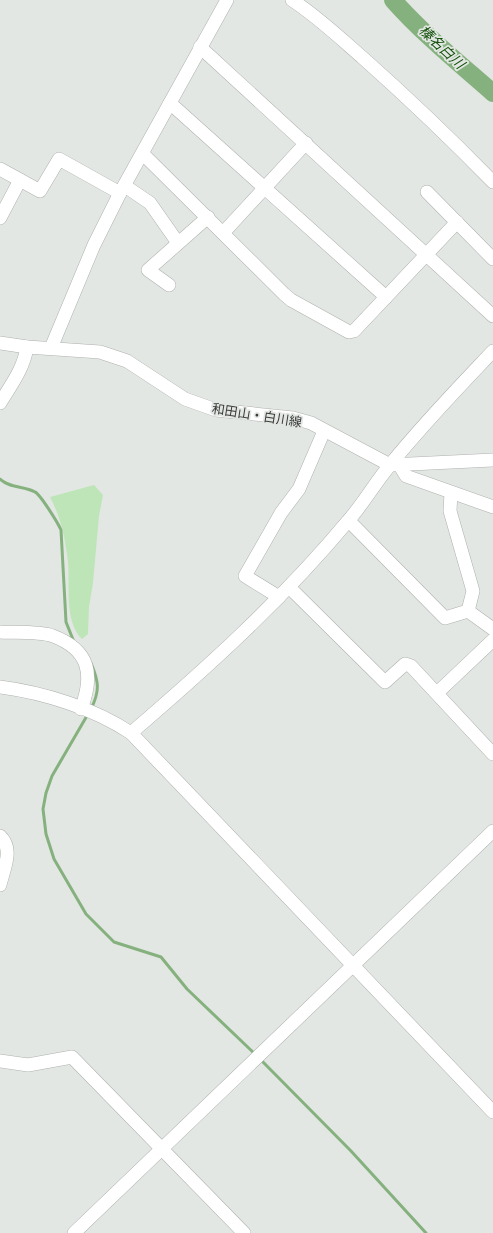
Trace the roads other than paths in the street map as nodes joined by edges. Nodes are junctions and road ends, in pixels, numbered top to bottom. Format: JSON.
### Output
{"nodes":[{"id":1,"x":227,"y":0,"type":"edge"},
{"id":2,"x":292,"y":0,"type":"edge"},
{"id":3,"x":220,"y":6,"type":"edge"},
{"id":4,"x":200,"y":48,"type":"junction"},
{"id":5,"x":170,"y":102,"type":"junction"},
{"id":6,"x":306,"y":143,"type":"junction"},
{"id":7,"x":142,"y":154,"type":"junction"},
{"id":8,"x":0,"y":169,"type":"edge"},
{"id":9,"x":20,"y":180,"type":"junction"},
{"id":10,"x":493,"y":182,"type":"edge"},
{"id":11,"x":265,"y":187,"type":"junction"},
{"id":12,"x":122,"y":190,"type":"junction"},
{"id":13,"x":427,"y":192,"type":"dead end"},
{"id":14,"x":0,"y":218,"type":"edge"},
{"id":15,"x":208,"y":218,"type":"junction"},
{"id":16,"x":457,"y":222,"type":"junction"},
{"id":17,"x":223,"y":233,"type":"junction"},
{"id":18,"x":178,"y":243,"type":"junction"},
{"id":19,"x":426,"y":253,"type":"junction"},
{"id":20,"x":493,"y":260,"type":"edge"},
{"id":21,"x":169,"y":285,"type":"dead end"},
{"id":22,"x":386,"y":297,"type":"junction"},
{"id":23,"x":493,"y":316,"type":"edge"},
{"id":24,"x":0,"y":343,"type":"edge"},
{"id":25,"x":27,"y":347,"type":"junction"},
{"id":26,"x":51,"y":348,"type":"junction"},
{"id":27,"x":493,"y":350,"type":"edge"},
{"id":28,"x":0,"y":403,"type":"edge"},
{"id":29,"x":324,"y":431,"type":"junction"},
{"id":30,"x":493,"y":460,"type":"edge"},
{"id":31,"x":395,"y":466,"type":"junction"},
{"id":32,"x":451,"y":493,"type":"junction"},
{"id":33,"x":493,"y":507,"type":"edge"},
{"id":34,"x":349,"y":521,"type":"junction"},
{"id":35,"x":289,"y":587,"type":"junction"},
{"id":36,"x":279,"y":597,"type":"junction"},
{"id":37,"x":468,"y":611,"type":"junction"},
{"id":38,"x":493,"y":629,"type":"edge"},
{"id":39,"x":0,"y":632,"type":"edge"},
{"id":40,"x":493,"y":640,"type":"edge"},
{"id":41,"x":0,"y":687,"type":"edge"},
{"id":42,"x":436,"y":693,"type":"junction"},
{"id":43,"x":85,"y":710,"type":"junction"},
{"id":44,"x":132,"y":733,"type":"junction"},
{"id":45,"x":493,"y":754,"type":"edge"},
{"id":46,"x":493,"y":831,"type":"edge"},
{"id":47,"x":0,"y":836,"type":"edge"},
{"id":48,"x":0,"y":885,"type":"edge"},
{"id":49,"x":354,"y":966,"type":"junction"},
{"id":50,"x":0,"y":1061,"type":"edge"},
{"id":51,"x":493,"y":1112,"type":"edge"},
{"id":52,"x":163,"y":1148,"type":"junction"},
{"id":53,"x":74,"y":1233,"type":"edge"},
{"id":54,"x":244,"y":1233,"type":"edge"}],
"edges":[{"from":1,"to":3,"type":"street"},
{"from":2,"to":10,"type":"street"},
{"from":3,"to":4,"type":"street"},
{"from":4,"to":5,"type":"street"},
{"from":4,"to":6,"type":"street"},
{"from":5,"to":7,"type":"street"},
{"from":5,"to":11,"type":"street"},
{"from":6,"to":11,"type":"street"},
{"from":6,"to":19,"type":"street"},
{"from":7,"to":12,"type":"street"},
{"from":7,"to":15,"type":"street"},
{"from":8,"to":9,"type":"street"},
{"from":9,"to":12,"type":"street"},
{"from":9,"to":14,"type":"street"},
{"from":11,"to":17,"type":"street"},
{"from":11,"to":22,"type":"street"},
{"from":12,"to":18,"type":"street"},
{"from":12,"to":26,"type":"street"},
{"from":13,"to":16,"type":"street"},
{"from":15,"to":17,"type":"street"},
{"from":15,"to":18,"type":"street"},
{"from":16,"to":19,"type":"street"},
{"from":16,"to":20,"type":"street"},
{"from":17,"to":22,"type":"street"},
{"from":18,"to":21,"type":"street"},
{"from":19,"to":22,"type":"street"},
{"from":19,"to":23,"type":"street"},
{"from":24,"to":25,"type":"street","name":"和田山・白川線"},
{"from":25,"to":26,"type":"street","name":"和田山・白川線"},
{"from":25,"to":28,"type":"street"},
{"from":26,"to":29,"type":"street","name":"和田山・白川線"},
{"from":27,"to":31,"type":"street"},
{"from":29,"to":31,"type":"street","name":"和田山・白川線"},
{"from":29,"to":36,"type":"street"},
{"from":30,"to":31,"type":"street"},
{"from":31,"to":32,"type":"street","name":"和田山・白川線"},
{"from":31,"to":34,"type":"street"},
{"from":32,"to":33,"type":"street","name":"和田山・白川線"},
{"from":32,"to":37,"type":"street"},
{"from":34,"to":35,"type":"street"},
{"from":34,"to":37,"type":"street"},
{"from":35,"to":36,"type":"street"},
{"from":35,"to":42,"type":"street"},
{"from":36,"to":44,"type":"street"},
{"from":37,"to":38,"type":"street"},
{"from":39,"to":43,"type":"street"},
{"from":40,"to":42,"type":"street"},
{"from":41,"to":43,"type":"street"},
{"from":42,"to":45,"type":"street"},
{"from":43,"to":44,"type":"street"},
{"from":44,"to":49,"type":"street"},
{"from":46,"to":49,"type":"street"},
{"from":47,"to":48,"type":"street"},
{"from":49,"to":51,"type":"street"},
{"from":49,"to":52,"type":"street"},
{"from":50,"to":52,"type":"street"},
{"from":52,"to":53,"type":"street"},
{"from":52,"to":54,"type":"street"}]}
